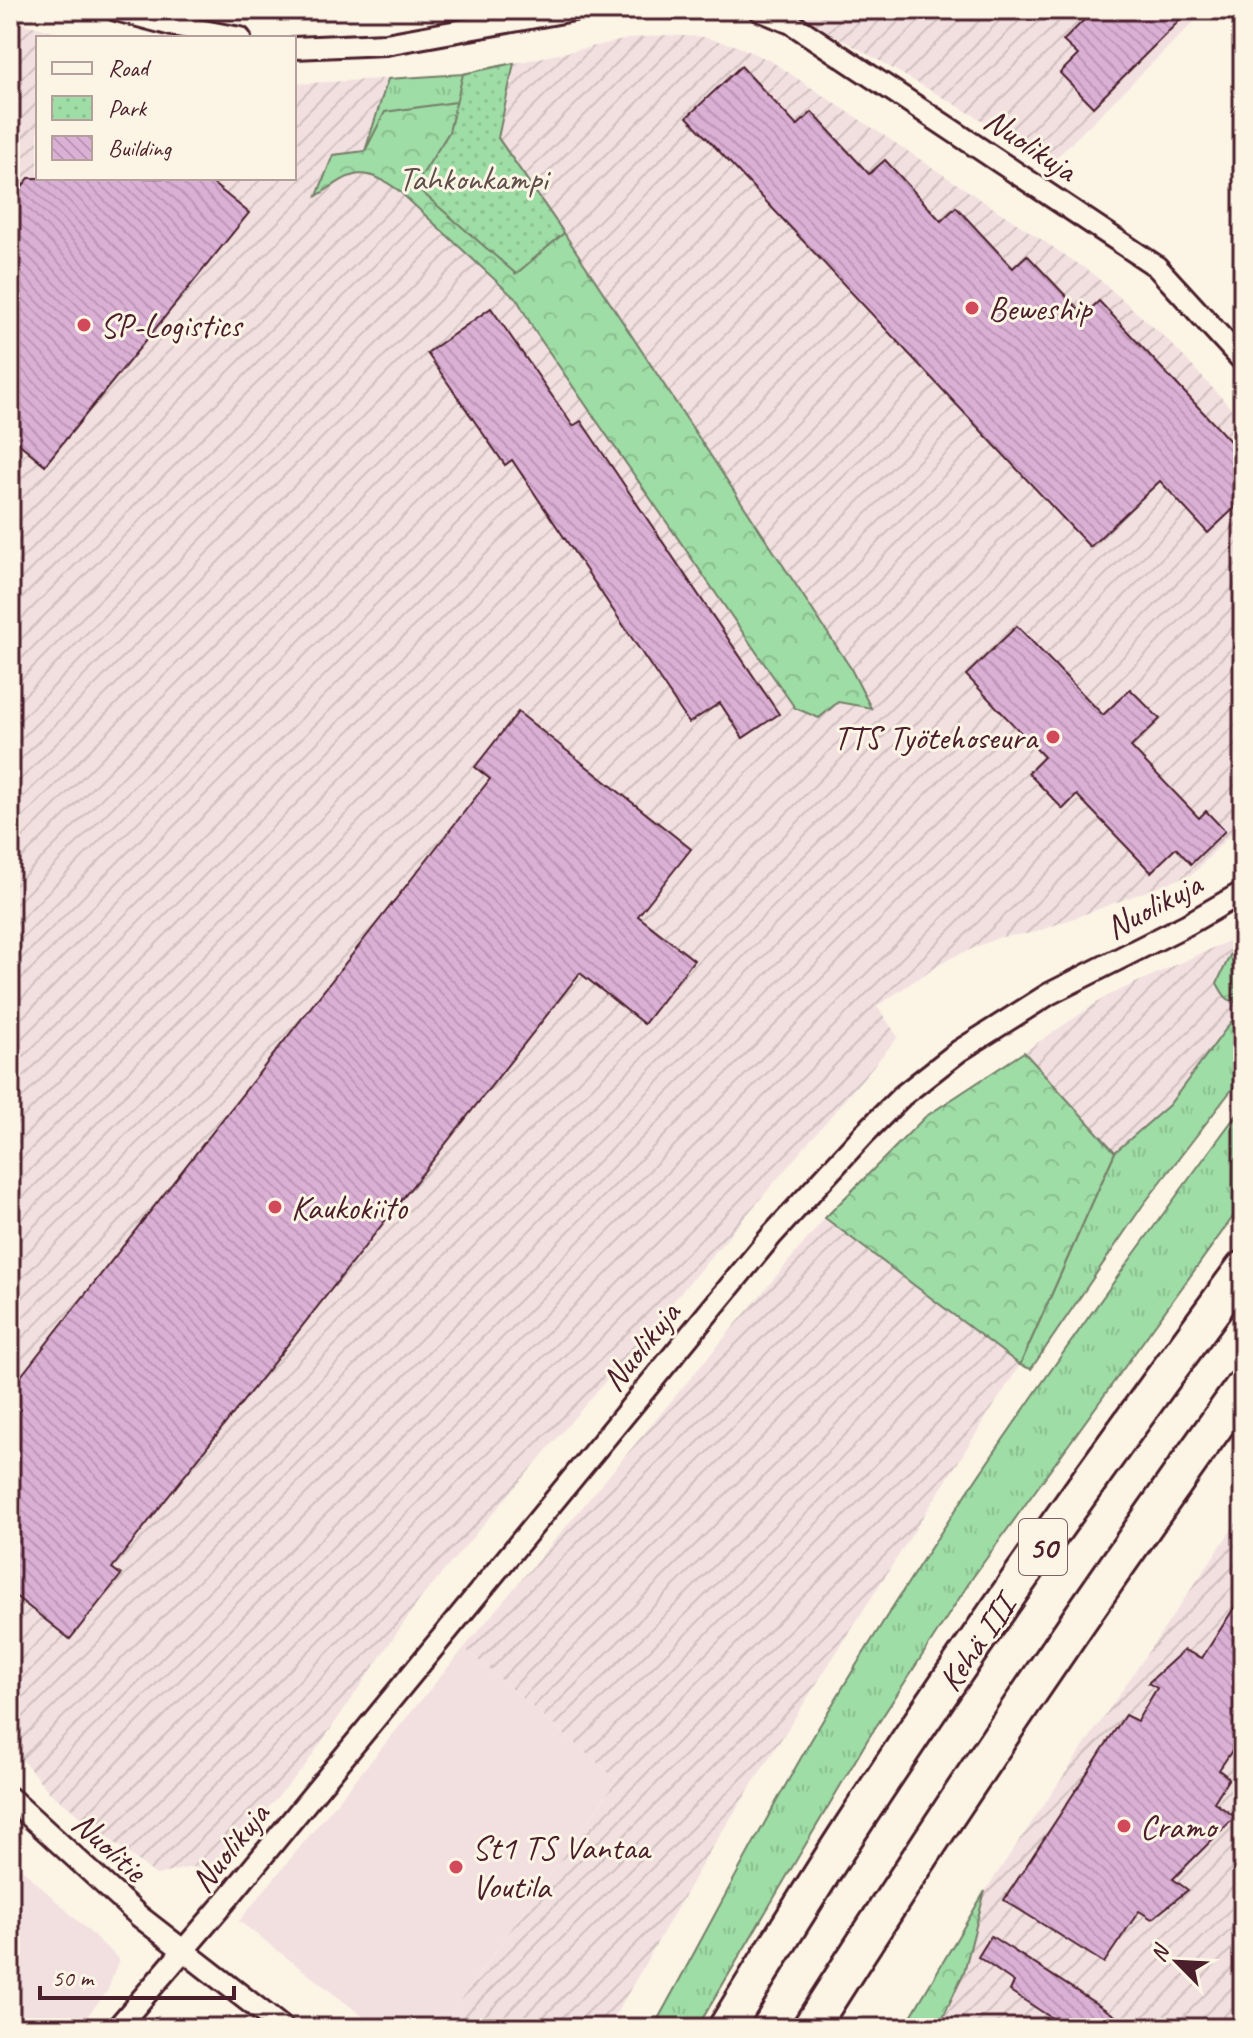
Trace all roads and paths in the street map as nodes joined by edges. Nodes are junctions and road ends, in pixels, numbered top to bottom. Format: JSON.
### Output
{"nodes":[{"id":1,"x":116,"y":10,"type":"edge"},
{"id":2,"x":574,"y":10,"type":"edge"},
{"id":3,"x":759,"y":10,"type":"edge"},
{"id":4,"x":230,"y":36,"type":"edge"},
{"id":5,"x":296,"y":48,"type":"edge"},
{"id":6,"x":1243,"y":361,"type":"edge"},
{"id":7,"x":1243,"y":892,"type":"edge"},
{"id":8,"x":1243,"y":1269,"type":"edge"},
{"id":9,"x":1243,"y":1387,"type":"edge"},
{"id":10,"x":10,"y":1798,"type":"edge"},
{"id":11,"x":183,"y":1952,"type":"junction"},
{"id":12,"x":117,"y":2028,"type":"edge"},
{"id":13,"x":283,"y":2028,"type":"edge"},
{"id":14,"x":726,"y":2028,"type":"edge"},
{"id":15,"x":810,"y":2028,"type":"edge"}],
"edges":[{"from":1,"to":4,"type":"street"},
{"from":2,"to":5,"type":"street"},
{"from":3,"to":6,"type":"street","name":"Nuolikuja"},
{"from":7,"to":11,"type":"street","name":"Nuolikuja"},
{"from":8,"to":14,"type":"highway","name":"Kehä III","number":"50"},
{"from":9,"to":15,"type":"highway","name":"Kehä III","number":"50"},
{"from":10,"to":11,"type":"street","name":"Nuolitie"},
{"from":11,"to":12,"type":"street","name":"Nuolikuja"},
{"from":11,"to":13,"type":"street","name":"Nuolitie"}]}
